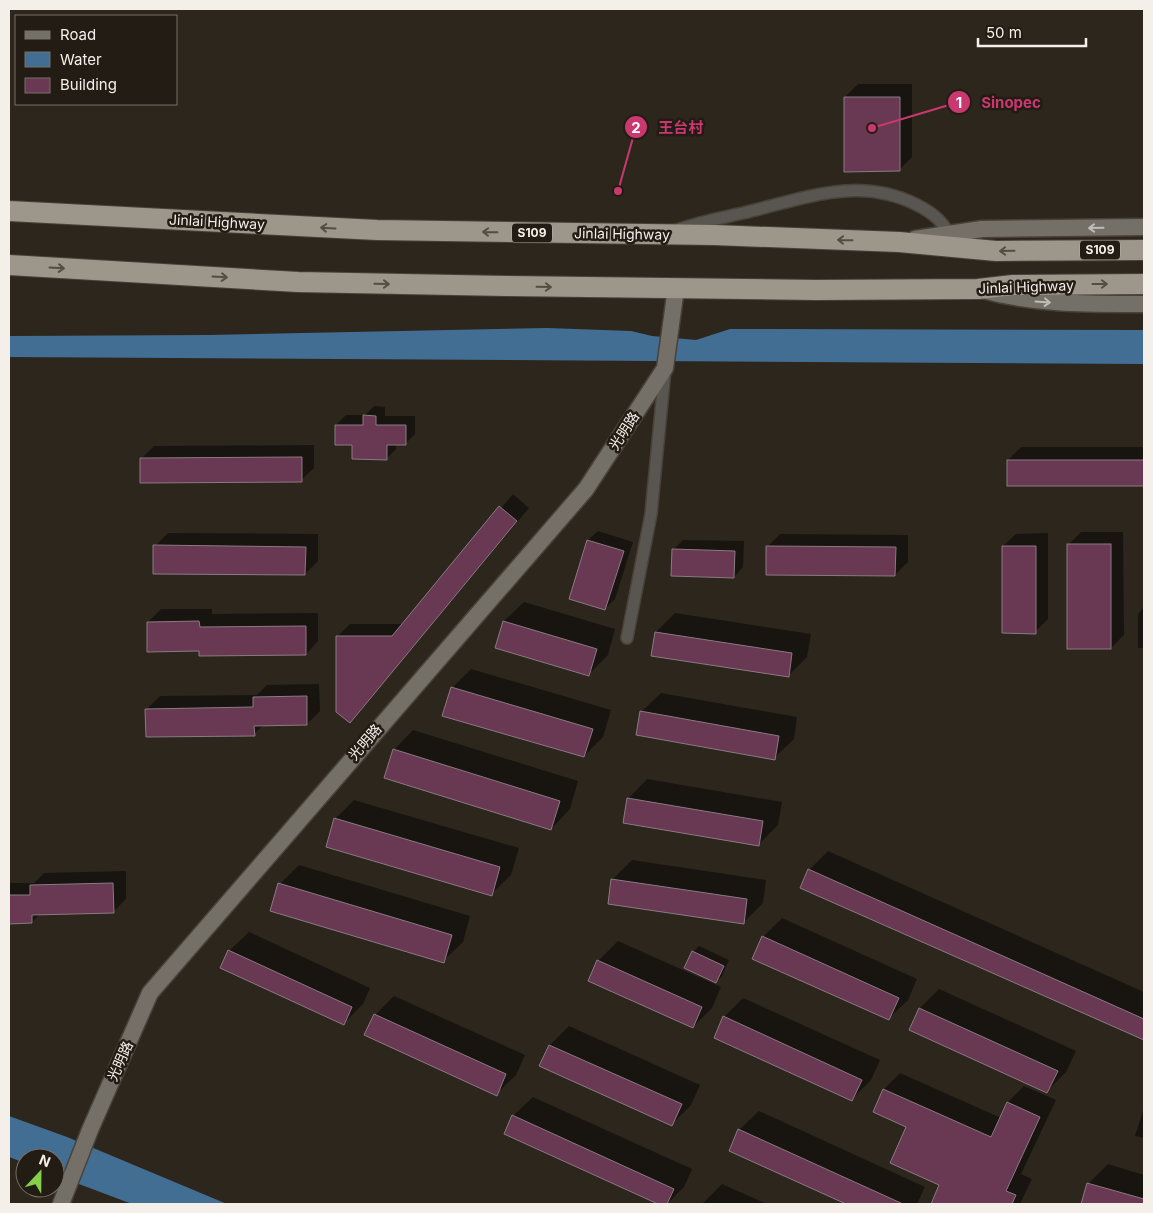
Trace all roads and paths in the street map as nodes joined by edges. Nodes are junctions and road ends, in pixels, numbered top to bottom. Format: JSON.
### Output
{"nodes":[{"id":1,"x":9,"y":211,"type":"edge"},
{"id":2,"x":1144,"y":227,"type":"edge"},
{"id":3,"x":662,"y":235,"type":"junction"},
{"id":4,"x":952,"y":240,"type":"junction"},
{"id":5,"x":1144,"y":250,"type":"edge"},
{"id":6,"x":9,"y":265,"type":"edge"},
{"id":7,"x":1144,"y":284,"type":"edge"},
{"id":8,"x":676,"y":288,"type":"junction"},
{"id":9,"x":978,"y":289,"type":"junction"},
{"id":10,"x":1144,"y":304,"type":"edge"},
{"id":11,"x":665,"y":368,"type":"junction"},
{"id":12,"x":627,"y":638,"type":"dead end"},
{"id":13,"x":65,"y":1192,"type":"edge"}],
"edges":[{"from":3,"to":1,"type":"highway","name":"Jinlai Highway","number":"S109","one_way":true},
{"from":2,"to":4,"type":"street","one_way":true},
{"from":4,"to":3,"type":"highway","name":"Jinlai Highway","number":"S109","one_way":true},
{"from":3,"to":4,"type":"street"},
{"from":5,"to":4,"type":"highway","name":"Jinlai Highway","number":"S109","one_way":true},
{"from":6,"to":8,"type":"highway","name":"Jinlai Highway","one_way":true},
{"from":9,"to":7,"type":"highway","name":"Jinlai Highway","one_way":true},
{"from":8,"to":9,"type":"highway","name":"Jinlai Highway"},
{"from":8,"to":11,"type":"street","name":"光明路"},
{"from":9,"to":10,"type":"street","one_way":true},
{"from":11,"to":12,"type":"street"},
{"from":11,"to":13,"type":"street","name":"光明路"}]}
